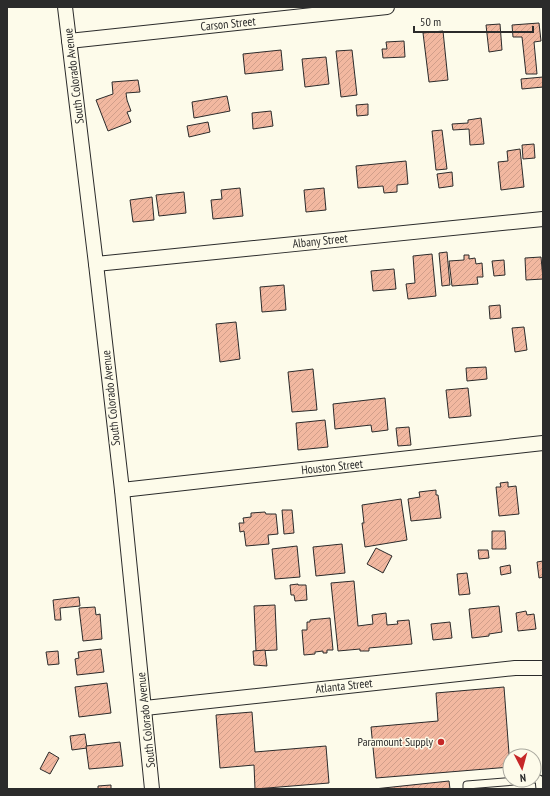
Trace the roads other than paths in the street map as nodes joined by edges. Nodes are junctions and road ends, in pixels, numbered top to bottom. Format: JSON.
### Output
{"nodes":[{"id":1,"x":65,"y":7,"type":"edge"},
{"id":2,"x":387,"y":7,"type":"edge"},
{"id":3,"x":69,"y":41,"type":"junction"},
{"id":4,"x":543,"y":219,"type":"edge"},
{"id":5,"x":96,"y":264,"type":"junction"},
{"id":6,"x":543,"y":443,"type":"edge"},
{"id":7,"x":122,"y":490,"type":"junction"},
{"id":8,"x":543,"y":668,"type":"edge"},
{"id":9,"x":145,"y":708,"type":"junction"},
{"id":10,"x":502,"y":782,"type":"edge"},
{"id":11,"x":152,"y":789,"type":"edge"},
{"id":12,"x":467,"y":789,"type":"edge"}],
"edges":[{"from":1,"to":3,"type":"street","name":"South Colorado Avenue"},
{"from":2,"to":3,"type":"street","name":"Carson Street"},
{"from":3,"to":5,"type":"street","name":"South Colorado Avenue"},
{"from":4,"to":5,"type":"street","name":"Albany Street"},
{"from":5,"to":7,"type":"street","name":"South Colorado Avenue"},
{"from":6,"to":7,"type":"street","name":"Houston Street"},
{"from":7,"to":9,"type":"street","name":"South Colorado Avenue"},
{"from":8,"to":9,"type":"street","name":"Atlanta Street"},
{"from":9,"to":11,"type":"street","name":"South Colorado Avenue"},
{"from":10,"to":12,"type":"lane"}]}
